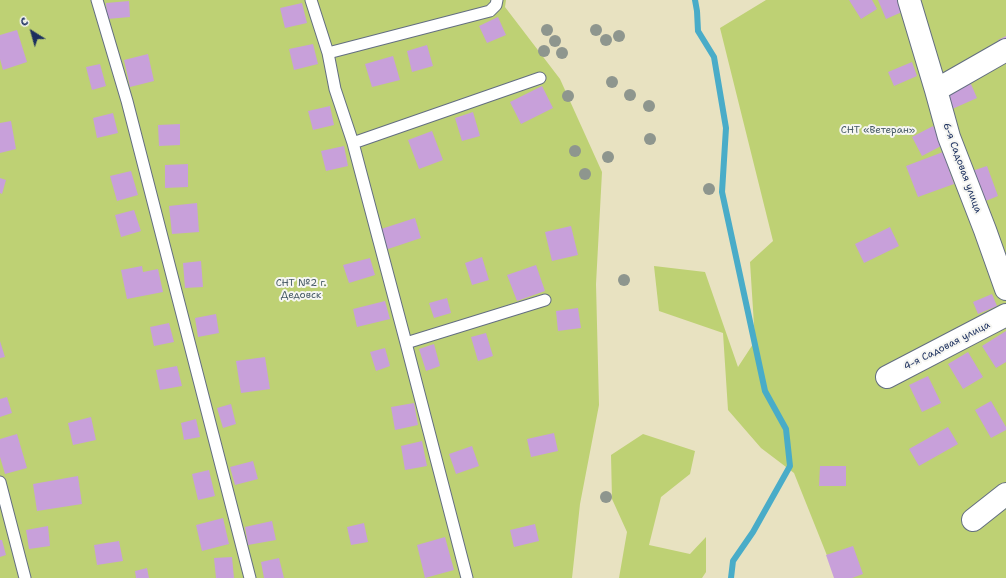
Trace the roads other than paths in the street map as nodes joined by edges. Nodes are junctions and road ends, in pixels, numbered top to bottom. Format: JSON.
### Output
{"nodes":[{"id":1,"x":97,"y":0,"type":"edge"},
{"id":2,"x":311,"y":0,"type":"edge"},
{"id":3,"x":497,"y":0,"type":"edge"},
{"id":4,"x":908,"y":0,"type":"edge"},
{"id":5,"x":1006,"y":50,"type":"edge"},
{"id":6,"x":328,"y":53,"type":"junction"},
{"id":7,"x":540,"y":78,"type":"dead end"},
{"id":8,"x":936,"y":90,"type":"junction"},
{"id":9,"x":353,"y":143,"type":"junction"},
{"id":10,"x":1006,"y":289,"type":"edge"},
{"id":11,"x":545,"y":300,"type":"dead end"},
{"id":12,"x":1006,"y":315,"type":"edge"},
{"id":13,"x":406,"y":342,"type":"junction"},
{"id":14,"x":887,"y":377,"type":"dead end"},
{"id":15,"x":0,"y":482,"type":"edge"},
{"id":16,"x":1006,"y":494,"type":"edge"},
{"id":17,"x":973,"y":520,"type":"dead end"},
{"id":18,"x":25,"y":578,"type":"edge"},
{"id":19,"x":250,"y":578,"type":"edge"},
{"id":20,"x":467,"y":578,"type":"edge"}],
"edges":[{"from":1,"to":19,"type":"lane"},
{"from":2,"to":6,"type":"lane"},
{"from":3,"to":6,"type":"lane"},
{"from":4,"to":8,"type":"street","name":"6-я Садовая улица"},
{"from":5,"to":8,"type":"street"},
{"from":6,"to":9,"type":"lane"},
{"from":7,"to":9,"type":"lane"},
{"from":8,"to":10,"type":"street","name":"6-я Садовая улица"},
{"from":9,"to":13,"type":"lane"},
{"from":11,"to":13,"type":"lane"},
{"from":12,"to":14,"type":"street","name":"4-я Садовая улица"},
{"from":13,"to":20,"type":"lane"},
{"from":15,"to":18,"type":"lane"},
{"from":16,"to":17,"type":"street"}]}
